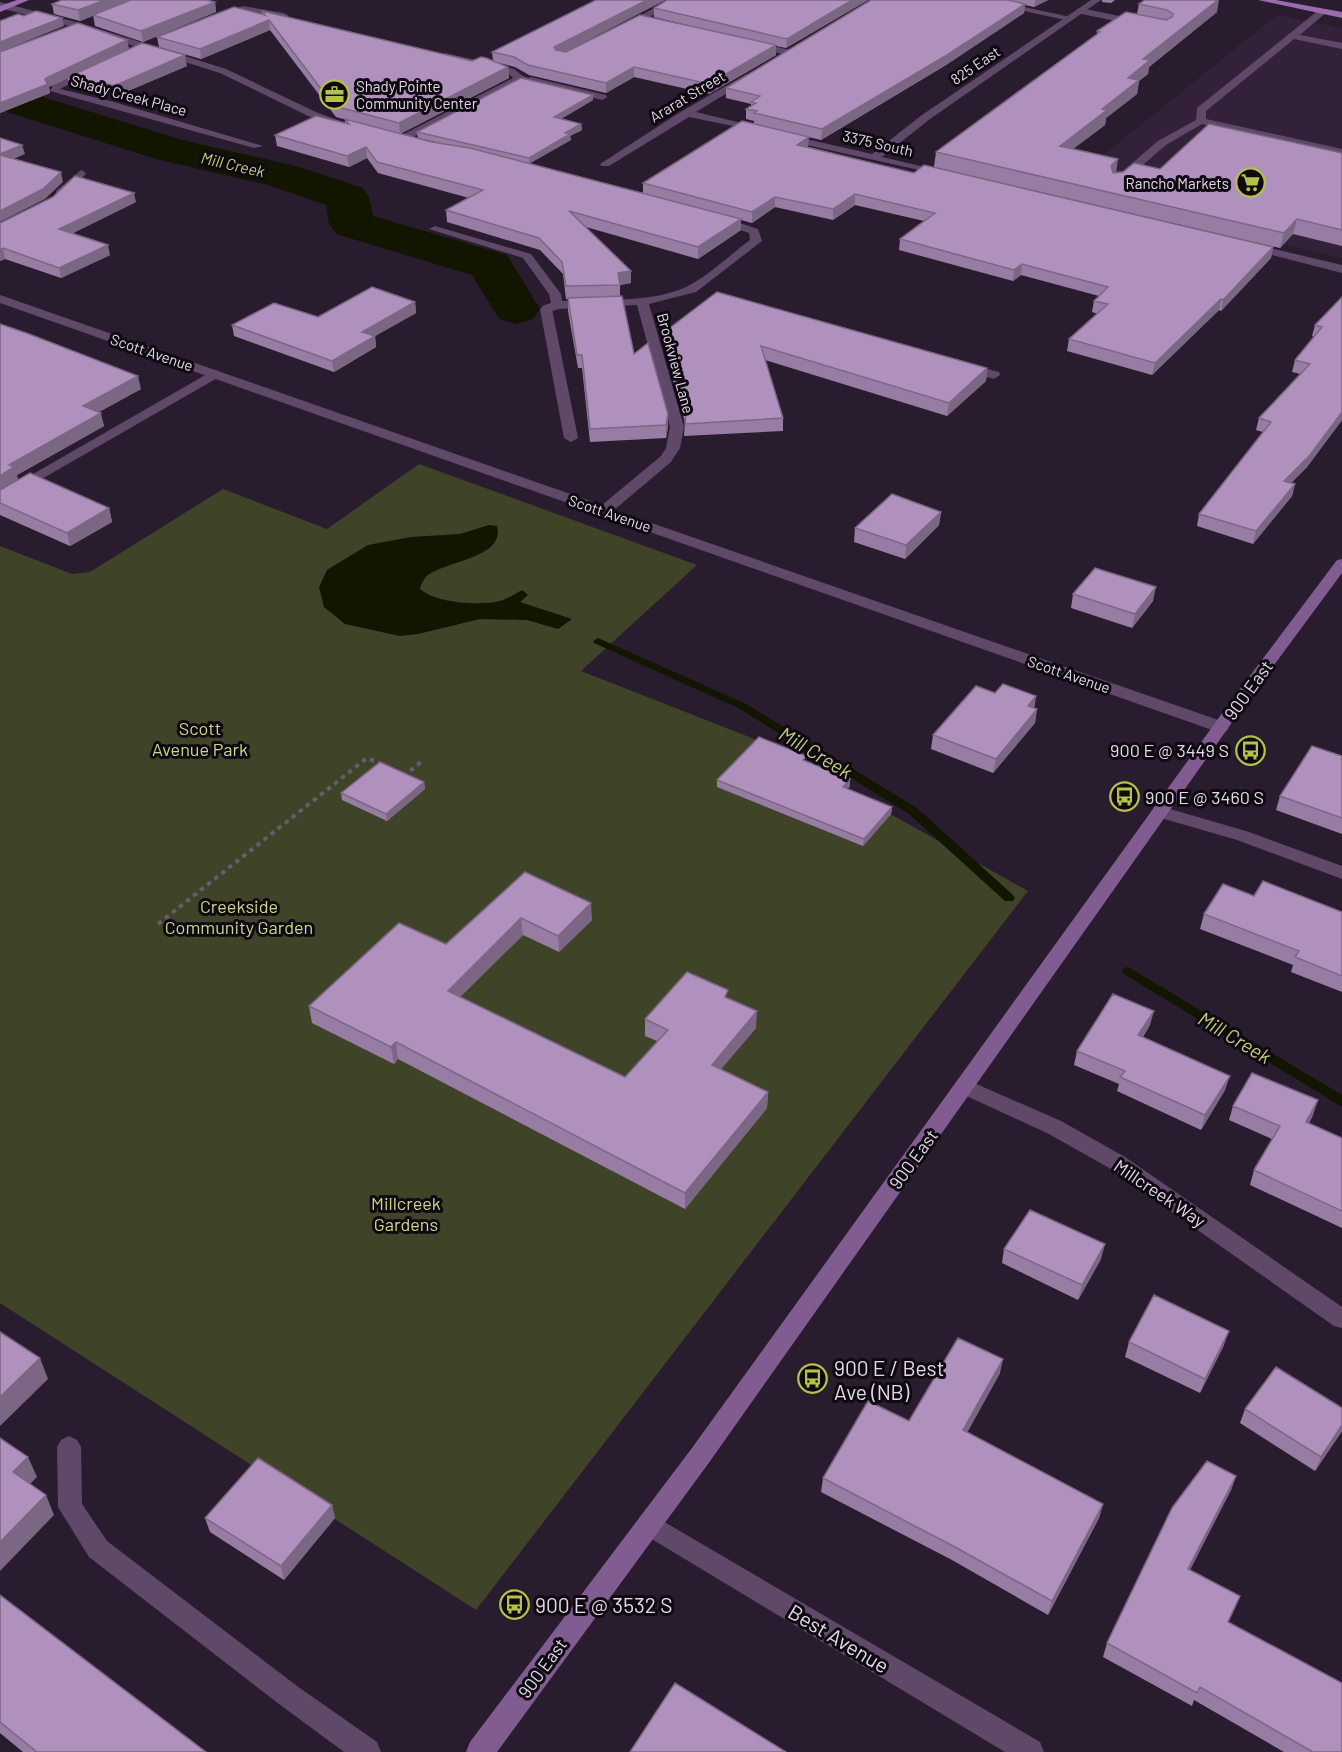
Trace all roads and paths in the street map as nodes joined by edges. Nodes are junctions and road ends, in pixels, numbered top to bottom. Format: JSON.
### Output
{"nodes":[{"id":1,"x":25,"y":0,"type":"edge"},
{"id":2,"x":978,"y":0,"type":"edge"},
{"id":3,"x":1097,"y":0,"type":"edge"},
{"id":4,"x":1262,"y":0,"type":"edge"},
{"id":5,"x":666,"y":5,"type":"edge"},
{"id":6,"x":2,"y":7,"type":"edge"},
{"id":7,"x":1080,"y":11,"type":"junction"},
{"id":8,"x":1323,"y":11,"type":"junction"},
{"id":9,"x":1342,"y":15,"type":"edge"},
{"id":10,"x":292,"y":18,"type":"edge"},
{"id":11,"x":1070,"y":18,"type":"junction"},
{"id":12,"x":639,"y":19,"type":"junction"},
{"id":13,"x":211,"y":20,"type":"edge"},
{"id":14,"x":95,"y":21,"type":"edge"},
{"id":15,"x":650,"y":21,"type":"edge"},
{"id":16,"x":80,"y":26,"type":"junction"},
{"id":17,"x":1154,"y":26,"type":"edge"},
{"id":18,"x":620,"y":29,"type":"edge"},
{"id":19,"x":62,"y":33,"type":"edge"},
{"id":20,"x":1293,"y":36,"type":"junction"},
{"id":21,"x":160,"y":40,"type":"edge"},
{"id":22,"x":749,"y":44,"type":"edge"},
{"id":23,"x":797,"y":46,"type":"edge"},
{"id":24,"x":1342,"y":46,"type":"edge"},
{"id":25,"x":144,"y":48,"type":"junction"},
{"id":26,"x":787,"y":52,"type":"junction"},
{"id":27,"x":430,"y":53,"type":"edge"},
{"id":28,"x":128,"y":56,"type":"edge"},
{"id":29,"x":777,"y":58,"type":"edge"},
{"id":30,"x":95,"y":69,"type":"edge"},
{"id":31,"x":757,"y":71,"type":"edge"},
{"id":32,"x":526,"y":79,"type":"junction"},
{"id":33,"x":602,"y":97,"type":"edge"},
{"id":34,"x":687,"y":113,"type":"junction"},
{"id":35,"x":1201,"y":121,"type":"junction"},
{"id":36,"x":354,"y":127,"type":"edge"},
{"id":37,"x":389,"y":137,"type":"edge"},
{"id":38,"x":400,"y":140,"type":"junction"},
{"id":39,"x":258,"y":146,"type":"dead end"},
{"id":40,"x":423,"y":146,"type":"edge"},
{"id":41,"x":1342,"y":152,"type":"edge"},
{"id":42,"x":874,"y":158,"type":"junction"},
{"id":43,"x":605,"y":164,"type":"dead end"},
{"id":44,"x":81,"y":173,"type":"dead end"},
{"id":45,"x":954,"y":177,"type":"edge"},
{"id":46,"x":1115,"y":183,"type":"edge"},
{"id":47,"x":50,"y":203,"type":"edge"},
{"id":48,"x":704,"y":216,"type":"edge"},
{"id":49,"x":435,"y":229,"type":"dead end"},
{"id":50,"x":1241,"y":244,"type":"edge"},
{"id":51,"x":1342,"y":269,"type":"edge"},
{"id":52,"x":0,"y":299,"type":"edge"},
{"id":53,"x":642,"y":300,"type":"junction"},
{"id":54,"x":551,"y":307,"type":"junction"},
{"id":55,"x":949,"y":362,"type":"edge"},
{"id":56,"x":214,"y":374,"type":"junction"},
{"id":57,"x":994,"y":375,"type":"dead end"},
{"id":58,"x":571,"y":438,"type":"dead end"},
{"id":59,"x":0,"y":499,"type":"edge"},
{"id":60,"x":604,"y":511,"type":"junction"},
{"id":61,"x":1342,"y":563,"type":"edge"},
{"id":62,"x":1221,"y":727,"type":"junction"},
{"id":63,"x":422,"y":761,"type":"dead end"},
{"id":64,"x":386,"y":766,"type":"edge"},
{"id":65,"x":396,"y":771,"type":"edge"},
{"id":66,"x":1160,"y":812,"type":"junction"},
{"id":67,"x":1342,"y":873,"type":"edge"},
{"id":68,"x":158,"y":924,"type":"dead end"},
{"id":69,"x":965,"y":1087,"type":"junction"},
{"id":70,"x":1342,"y":1318,"type":"edge"},
{"id":71,"x":69,"y":1447,"type":"dead end"},
{"id":72,"x":649,"y":1524,"type":"junction"},
{"id":73,"x":367,"y":1752,"type":"edge"},
{"id":74,"x":480,"y":1752,"type":"edge"},
{"id":75,"x":1030,"y":1752,"type":"edge"}],
"edges":[{"from":1,"to":6,"type":"main road"},
{"from":2,"to":11,"type":"street"},
{"from":3,"to":7,"type":"street","name":"825 East"},
{"from":4,"to":8,"type":"main road"},
{"from":5,"to":12,"type":"street"},
{"from":6,"to":16,"type":"street"},
{"from":7,"to":11,"type":"street","name":"825 East"},
{"from":7,"to":17,"type":"street"},
{"from":8,"to":9,"type":"main road"},
{"from":8,"to":20,"type":"street"},
{"from":10,"to":13,"type":"street"},
{"from":11,"to":42,"type":"street","name":"825 East"},
{"from":12,"to":15,"type":"street"},
{"from":12,"to":18,"type":"street"},
{"from":14,"to":16,"type":"street"},
{"from":16,"to":19,"type":"street"},
{"from":16,"to":25,"type":"street"},
{"from":20,"to":24,"type":"street"},
{"from":20,"to":35,"type":"street"},
{"from":21,"to":25,"type":"street"},
{"from":22,"to":26,"type":"street"},
{"from":23,"to":26,"type":"street"},
{"from":25,"to":28,"type":"street"},
{"from":25,"to":36,"type":"street"},
{"from":26,"to":29,"type":"street"},
{"from":27,"to":32,"type":"street"},
{"from":30,"to":39,"type":"street","name":"Shady Creek Place"},
{"from":31,"to":34,"type":"street","name":"Ararat Street"},
{"from":32,"to":33,"type":"street"},
{"from":32,"to":38,"type":"street"},
{"from":34,"to":42,"type":"street","name":"3375 South"},
{"from":34,"to":43,"type":"street","name":"Ararat Street"},
{"from":35,"to":41,"type":"street"},
{"from":35,"to":46,"type":"street"},
{"from":37,"to":38,"type":"street"},
{"from":38,"to":40,"type":"street"},
{"from":42,"to":45,"type":"street","name":"3375 South"},
{"from":44,"to":47,"type":"street"},
{"from":48,"to":53,"type":"street"},
{"from":49,"to":54,"type":"street"},
{"from":50,"to":51,"type":"street"},
{"from":52,"to":56,"type":"street","name":"Scott Avenue"},
{"from":53,"to":54,"type":"street"},
{"from":53,"to":60,"type":"street","name":"Brookview Lane"},
{"from":54,"to":58,"type":"street"},
{"from":55,"to":57,"type":"street"},
{"from":56,"to":59,"type":"street"},
{"from":56,"to":60,"type":"street","name":"Scott Avenue"},
{"from":60,"to":62,"type":"street","name":"Scott Avenue"},
{"from":61,"to":62,"type":"main road","name":"900 East"},
{"from":62,"to":66,"type":"main road","name":"900 East"},
{"from":63,"to":65,"type":"path"},
{"from":64,"to":68,"type":"path"},
{"from":66,"to":67,"type":"street"},
{"from":66,"to":69,"type":"main road","name":"900 East"},
{"from":69,"to":70,"type":"street","name":"Millcreek Way"},
{"from":69,"to":72,"type":"main road","name":"900 East"},
{"from":71,"to":73,"type":"street"},
{"from":72,"to":74,"type":"main road","name":"900 East"},
{"from":72,"to":75,"type":"street","name":"Best Avenue"}]}
